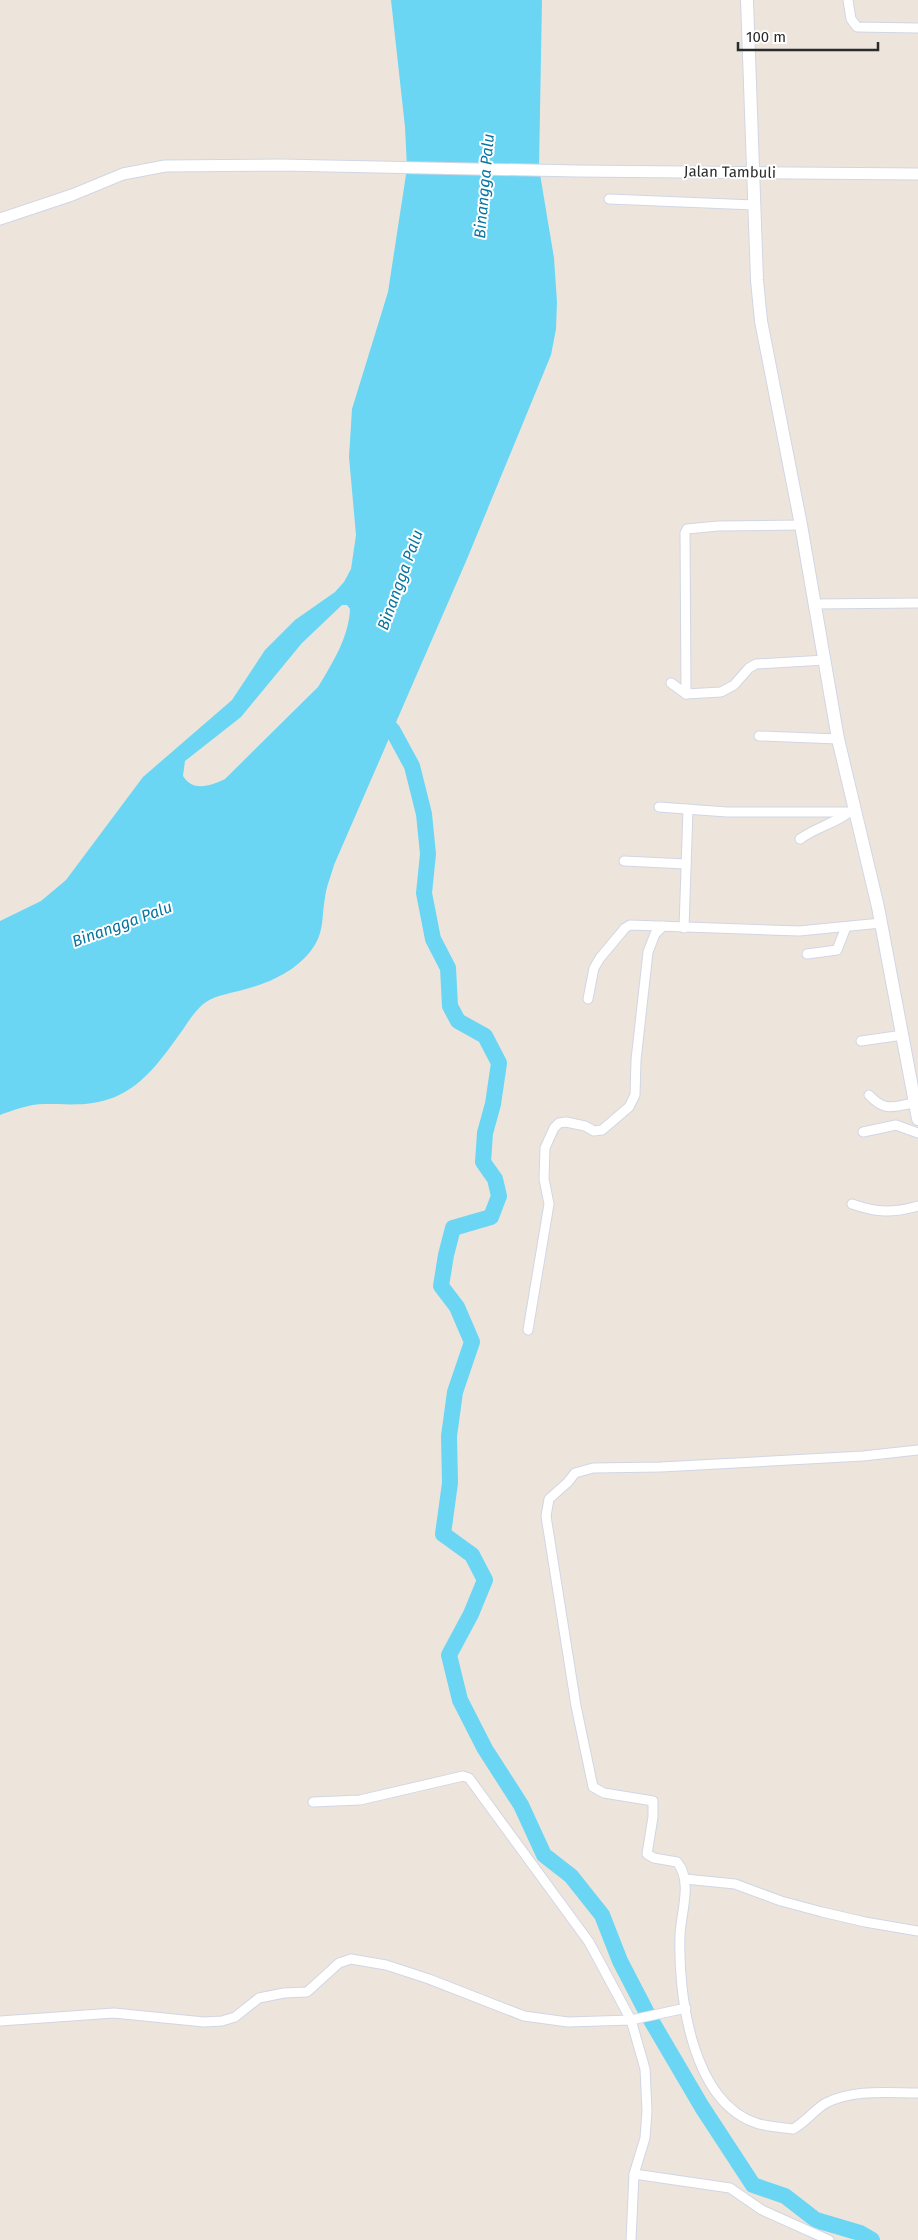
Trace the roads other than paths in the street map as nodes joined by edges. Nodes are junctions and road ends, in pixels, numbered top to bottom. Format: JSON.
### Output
{"nodes":[{"id":1,"x":746,"y":0,"type":"edge"},
{"id":2,"x":848,"y":0,"type":"edge"},
{"id":3,"x":918,"y":28,"type":"edge"},
{"id":4,"x":752,"y":173,"type":"junction"},
{"id":5,"x":918,"y":174,"type":"edge"},
{"id":6,"x":609,"y":198,"type":"dead end"},
{"id":7,"x":754,"y":205,"type":"junction"},
{"id":8,"x":0,"y":219,"type":"edge"},
{"id":9,"x":801,"y":525,"type":"junction"},
{"id":10,"x":918,"y":603,"type":"edge"},
{"id":11,"x":814,"y":604,"type":"junction"},
{"id":12,"x":825,"y":660,"type":"junction"},
{"id":13,"x":671,"y":683,"type":"dead end"},
{"id":14,"x":686,"y":694,"type":"junction"},
{"id":15,"x":759,"y":736,"type":"dead end"},
{"id":16,"x":838,"y":739,"type":"junction"},
{"id":17,"x":659,"y":807,"type":"dead end"},
{"id":18,"x":688,"y":809,"type":"junction"},
{"id":19,"x":852,"y":812,"type":"junction"},
{"id":20,"x":800,"y":839,"type":"dead end"},
{"id":21,"x":624,"y":861,"type":"dead end"},
{"id":22,"x":686,"y":864,"type":"junction"},
{"id":23,"x":881,"y":923,"type":"junction"},
{"id":24,"x":663,"y":926,"type":"junction"},
{"id":25,"x":846,"y":927,"type":"junction"},
{"id":26,"x":684,"y":928,"type":"junction"},
{"id":27,"x":807,"y":954,"type":"dead end"},
{"id":28,"x":588,"y":999,"type":"dead end"},
{"id":29,"x":903,"y":1035,"type":"junction"},
{"id":30,"x":861,"y":1041,"type":"dead end"},
{"id":31,"x":869,"y":1095,"type":"dead end"},
{"id":32,"x":915,"y":1103,"type":"junction"},
{"id":33,"x":918,"y":1119,"type":"edge"},
{"id":34,"x":863,"y":1132,"type":"dead end"},
{"id":35,"x":918,"y":1133,"type":"edge"},
{"id":36,"x":852,"y":1204,"type":"dead end"},
{"id":37,"x":918,"y":1206,"type":"edge"},
{"id":38,"x":528,"y":1330,"type":"dead end"},
{"id":39,"x":918,"y":1450,"type":"edge"},
{"id":40,"x":313,"y":1802,"type":"dead end"},
{"id":41,"x":685,"y":1879,"type":"junction"},
{"id":42,"x":918,"y":1931,"type":"edge"},
{"id":43,"x":686,"y":2008,"type":"junction"},
{"id":44,"x":631,"y":2020,"type":"junction"},
{"id":45,"x":0,"y":2021,"type":"edge"},
{"id":46,"x":918,"y":2093,"type":"edge"},
{"id":47,"x":634,"y":2174,"type":"junction"},
{"id":48,"x":631,"y":2240,"type":"edge"},
{"id":49,"x":829,"y":2240,"type":"edge"}],
"edges":[{"from":1,"to":4,"type":"main road"},
{"from":2,"to":3,"type":"street"},
{"from":4,"to":5,"type":"street","name":"Jalan Tambuli"},
{"from":4,"to":7,"type":"main road"},
{"from":4,"to":8,"type":"street","name":"Jalan Tambuli"},
{"from":6,"to":7,"type":"street"},
{"from":7,"to":9,"type":"main road"},
{"from":9,"to":11,"type":"main road"},
{"from":9,"to":14,"type":"street"},
{"from":10,"to":11,"type":"street"},
{"from":11,"to":12,"type":"main road"},
{"from":12,"to":14,"type":"street"},
{"from":12,"to":16,"type":"main road"},
{"from":13,"to":14,"type":"street"},
{"from":15,"to":16,"type":"street"},
{"from":16,"to":19,"type":"main road"},
{"from":17,"to":18,"type":"street"},
{"from":18,"to":19,"type":"street"},
{"from":18,"to":22,"type":"street"},
{"from":19,"to":20,"type":"street"},
{"from":19,"to":23,"type":"main road"},
{"from":21,"to":22,"type":"street"},
{"from":22,"to":26,"type":"street"},
{"from":23,"to":25,"type":"street"},
{"from":23,"to":29,"type":"main road"},
{"from":24,"to":26,"type":"street"},
{"from":24,"to":28,"type":"street"},
{"from":24,"to":38,"type":"street"},
{"from":25,"to":26,"type":"street"},
{"from":25,"to":27,"type":"street"},
{"from":29,"to":30,"type":"street"},
{"from":29,"to":32,"type":"main road"},
{"from":31,"to":32,"type":"street"},
{"from":32,"to":33,"type":"main road"},
{"from":34,"to":35,"type":"street"},
{"from":36,"to":37,"type":"street"},
{"from":39,"to":41,"type":"street"},
{"from":40,"to":44,"type":"street"},
{"from":41,"to":42,"type":"street"},
{"from":41,"to":43,"type":"street"},
{"from":43,"to":44,"type":"street"},
{"from":43,"to":46,"type":"street"},
{"from":44,"to":45,"type":"street"},
{"from":44,"to":47,"type":"street"},
{"from":47,"to":48,"type":"street"},
{"from":47,"to":49,"type":"street"}]}
